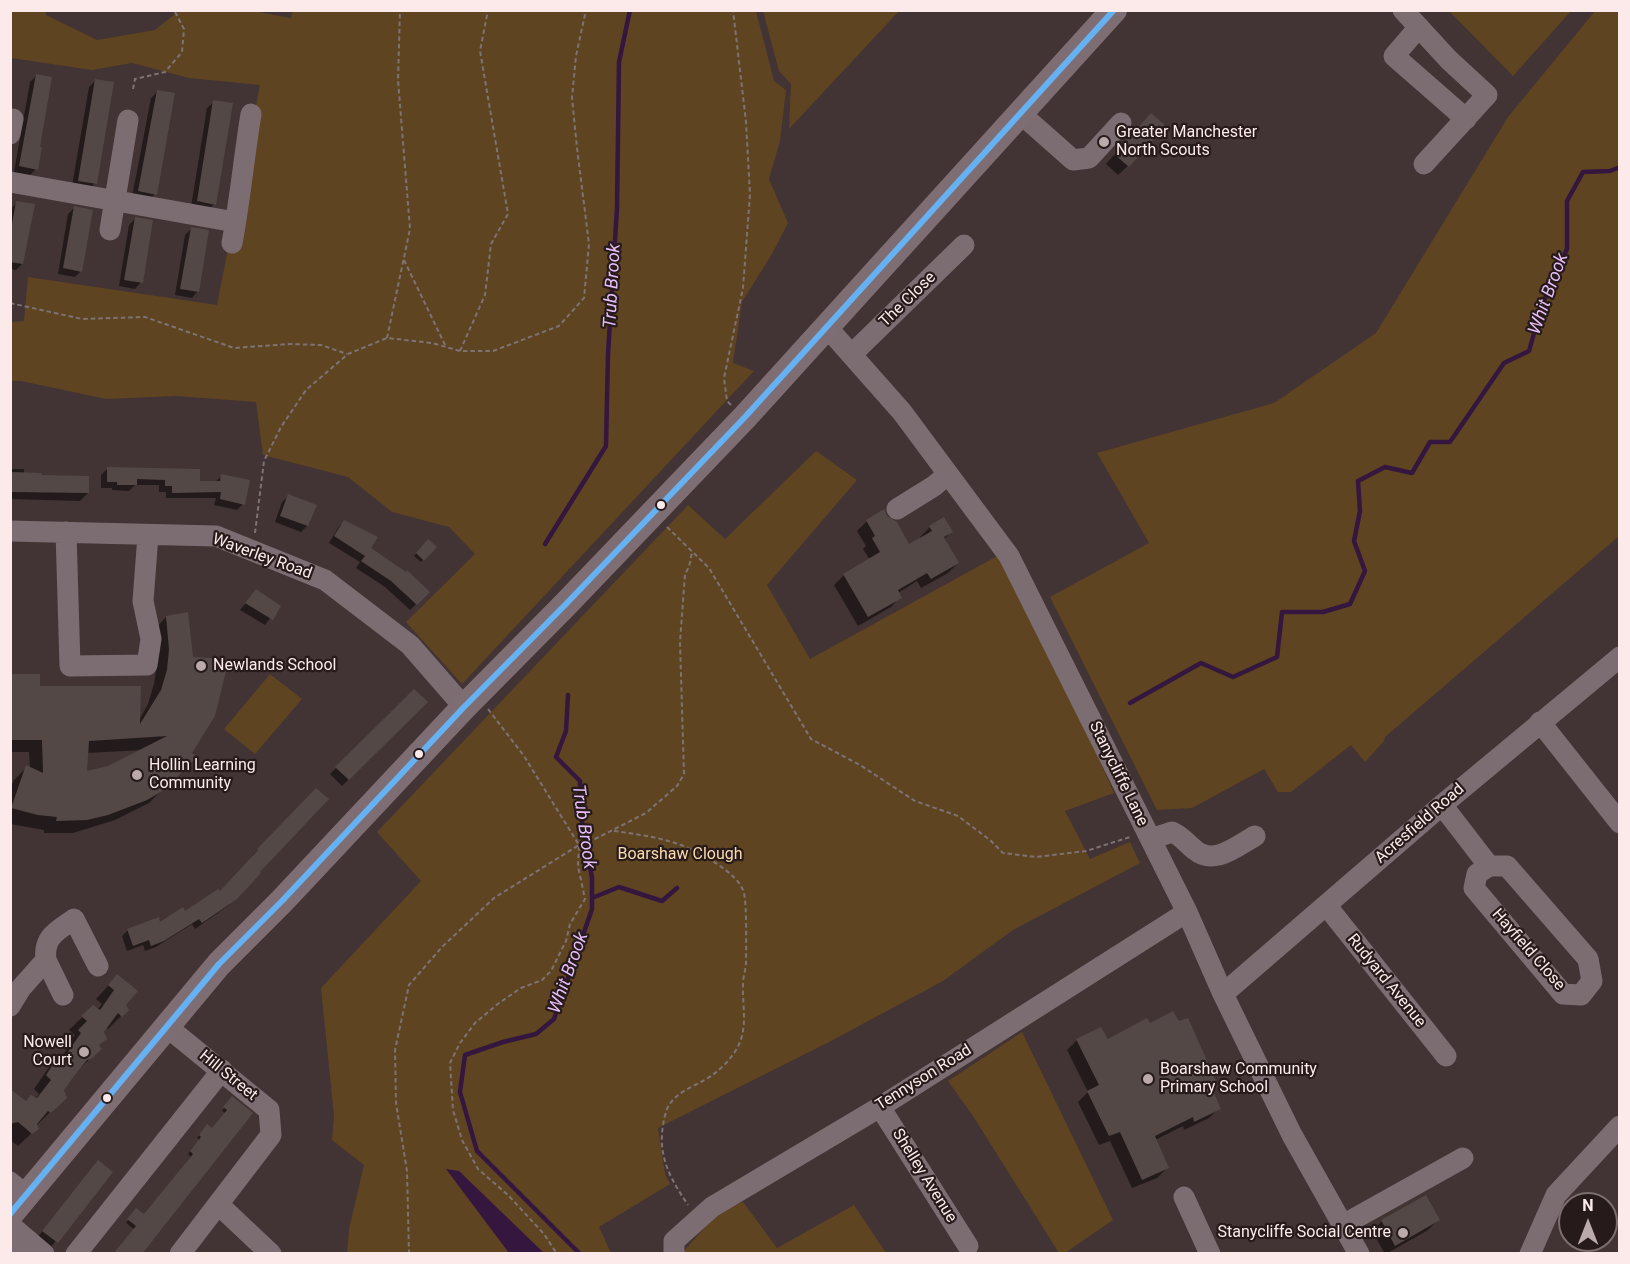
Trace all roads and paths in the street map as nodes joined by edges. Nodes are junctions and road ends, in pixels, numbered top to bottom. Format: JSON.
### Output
{"nodes":[{"id":1,"x":174,"y":10,"type":"edge"},
{"id":2,"x":400,"y":10,"type":"edge"},
{"id":3,"x":488,"y":10,"type":"edge"},
{"id":4,"x":586,"y":10,"type":"edge"},
{"id":5,"x":733,"y":10,"type":"edge"},
{"id":6,"x":1114,"y":10,"type":"edge"},
{"id":7,"x":1403,"y":10,"type":"edge"},
{"id":8,"x":1419,"y":27,"type":"junction"},
{"id":9,"x":133,"y":89,"type":"dead end"},
{"id":10,"x":251,"y":114,"type":"dead end"},
{"id":11,"x":1021,"y":114,"type":"junction"},
{"id":12,"x":128,"y":120,"type":"dead end"},
{"id":13,"x":1466,"y":120,"type":"junction"},
{"id":14,"x":1120,"y":123,"type":"dead end"},
{"id":15,"x":1424,"y":164,"type":"dead end"},
{"id":16,"x":10,"y":182,"type":"edge"},
{"id":17,"x":115,"y":201,"type":"junction"},
{"id":18,"x":236,"y":222,"type":"junction"},
{"id":19,"x":110,"y":230,"type":"dead end"},
{"id":20,"x":231,"y":243,"type":"dead end"},
{"id":21,"x":964,"y":245,"type":"dead end"},
{"id":22,"x":404,"y":260,"type":"junction"},
{"id":23,"x":10,"y":303,"type":"edge"},
{"id":24,"x":826,"y":326,"type":"junction"},
{"id":25,"x":387,"y":338,"type":"junction"},
{"id":26,"x":446,"y":347,"type":"junction"},
{"id":27,"x":460,"y":351,"type":"junction"},
{"id":28,"x":348,"y":354,"type":"junction"},
{"id":29,"x":852,"y":354,"type":"junction"},
{"id":30,"x":727,"y":400,"type":"dead end"},
{"id":31,"x":948,"y":474,"type":"junction"},
{"id":32,"x":897,"y":509,"type":"dead end"},
{"id":33,"x":653,"y":513,"type":"junction"},
{"id":34,"x":10,"y":531,"type":"edge"},
{"id":35,"x":66,"y":532,"type":"junction"},
{"id":36,"x":148,"y":535,"type":"junction"},
{"id":37,"x":250,"y":550,"type":"junction"},
{"id":38,"x":692,"y":552,"type":"junction"},
{"id":39,"x":1620,"y":657,"type":"edge"},
{"id":40,"x":471,"y":700,"type":"junction"},
{"id":41,"x":1540,"y":723,"type":"junction"},
{"id":42,"x":1442,"y":805,"type":"junction"},
{"id":43,"x":1620,"y":823,"type":"edge"},
{"id":44,"x":613,"y":831,"type":"junction"},
{"id":45,"x":1149,"y":835,"type":"junction"},
{"id":46,"x":1255,"y":836,"type":"dead end"},
{"id":47,"x":579,"y":845,"type":"junction"},
{"id":48,"x":1489,"y":866,"type":"junction"},
{"id":49,"x":1326,"y":905,"type":"junction"},
{"id":50,"x":1187,"y":912,"type":"junction"},
{"id":51,"x":46,"y":960,"type":"junction"},
{"id":52,"x":98,"y":966,"type":"dead end"},
{"id":53,"x":1223,"y":994,"type":"junction"},
{"id":54,"x":63,"y":995,"type":"dead end"},
{"id":55,"x":10,"y":1006,"type":"edge"},
{"id":56,"x":166,"y":1026,"type":"junction"},
{"id":57,"x":1445,"y":1057,"type":"dead end"},
{"id":58,"x":222,"y":1070,"type":"junction"},
{"id":59,"x":880,"y":1107,"type":"junction"},
{"id":60,"x":1616,"y":1138,"type":"edge"},
{"id":61,"x":1463,"y":1158,"type":"dead end"},
{"id":62,"x":16,"y":1197,"type":"edge"},
{"id":63,"x":1184,"y":1197,"type":"dead end"},
{"id":64,"x":219,"y":1204,"type":"junction"},
{"id":65,"x":698,"y":1220,"type":"junction"},
{"id":66,"x":10,"y":1225,"type":"edge"},
{"id":67,"x":1343,"y":1226,"type":"junction"},
{"id":68,"x":969,"y":1246,"type":"dead end"},
{"id":69,"x":21,"y":1247,"type":"edge"},
{"id":70,"x":44,"y":1254,"type":"edge"},
{"id":71,"x":76,"y":1254,"type":"edge"},
{"id":72,"x":180,"y":1254,"type":"edge"},
{"id":73,"x":272,"y":1254,"type":"edge"},
{"id":74,"x":409,"y":1254,"type":"edge"},
{"id":75,"x":557,"y":1254,"type":"edge"},
{"id":76,"x":674,"y":1254,"type":"edge"},
{"id":77,"x":1210,"y":1254,"type":"edge"},
{"id":78,"x":1359,"y":1254,"type":"edge"},
{"id":79,"x":1530,"y":1254,"type":"edge"}],
"edges":[{"from":1,"to":9,"type":"path"},
{"from":2,"to":22,"type":"path"},
{"from":3,"to":27,"type":"path"},
{"from":4,"to":27,"type":"path"},
{"from":5,"to":30,"type":"path"},
{"from":6,"to":11,"type":"main road"},
{"from":7,"to":8,"type":"street"},
{"from":8,"to":13,"type":"street"},
{"from":8,"to":13,"type":"street"},
{"from":10,"to":18,"type":"street"},
{"from":11,"to":14,"type":"street"},
{"from":11,"to":24,"type":"main road"},
{"from":12,"to":17,"type":"street"},
{"from":13,"to":15,"type":"street"},
{"from":16,"to":17,"type":"street"},
{"from":17,"to":18,"type":"street"},
{"from":17,"to":19,"type":"street"},
{"from":18,"to":20,"type":"street"},
{"from":21,"to":29,"type":"street","name":"The Close"},
{"from":22,"to":25,"type":"path"},
{"from":22,"to":26,"type":"path"},
{"from":23,"to":28,"type":"path"},
{"from":24,"to":29,"type":"street","name":"Stanycliffe Lane"},
{"from":24,"to":33,"type":"main road"},
{"from":25,"to":26,"type":"path"},
{"from":25,"to":28,"type":"path"},
{"from":26,"to":27,"type":"path"},
{"from":28,"to":37,"type":"path"},
{"from":29,"to":31,"type":"street","name":"Stanycliffe Lane"},
{"from":31,"to":32,"type":"street"},
{"from":31,"to":45,"type":"street","name":"Stanycliffe Lane"},
{"from":33,"to":38,"type":"path"},
{"from":33,"to":40,"type":"main road"},
{"from":34,"to":35,"type":"street","name":"Waverley Road"},
{"from":35,"to":36,"type":"street","name":"Waverley Road"},
{"from":35,"to":36,"type":"street"},
{"from":36,"to":37,"type":"street","name":"Waverley Road"},
{"from":37,"to":40,"type":"street","name":"Waverley Road"},
{"from":38,"to":44,"type":"path"},
{"from":38,"to":45,"type":"path"},
{"from":39,"to":41,"type":"street","name":"Acresfield Road"},
{"from":40,"to":47,"type":"path"},
{"from":40,"to":56,"type":"main road"},
{"from":41,"to":42,"type":"street","name":"Acresfield Road"},
{"from":41,"to":43,"type":"street"},
{"from":42,"to":48,"type":"street"},
{"from":42,"to":49,"type":"street","name":"Acresfield Road"},
{"from":44,"to":47,"type":"path"},
{"from":44,"to":65,"type":"path"},
{"from":45,"to":46,"type":"street"},
{"from":45,"to":50,"type":"street","name":"Stanycliffe Lane"},
{"from":47,"to":74,"type":"path"},
{"from":47,"to":75,"type":"path"},
{"from":48,"to":48,"type":"street","name":"Hayfield Close"},
{"from":49,"to":53,"type":"street","name":"Acresfield Road"},
{"from":49,"to":57,"type":"street","name":"Rudyard Avenue"},
{"from":50,"to":53,"type":"street","name":"Stanycliffe Lane"},
{"from":50,"to":59,"type":"street","name":"Tennyson Road"},
{"from":51,"to":52,"type":"street"},
{"from":51,"to":54,"type":"street"},
{"from":51,"to":55,"type":"street"},
{"from":53,"to":67,"type":"street","name":"Stanycliffe Lane"},
{"from":56,"to":58,"type":"street","name":"Hill Street"},
{"from":56,"to":62,"type":"main road"},
{"from":58,"to":64,"type":"street","name":"Hill Street"},
{"from":58,"to":71,"type":"street"},
{"from":59,"to":65,"type":"street","name":"Tennyson Road"},
{"from":59,"to":68,"type":"street","name":"Shelley Avenue"},
{"from":60,"to":79,"type":"street"},
{"from":61,"to":67,"type":"street"},
{"from":63,"to":77,"type":"street"},
{"from":64,"to":72,"type":"street"},
{"from":64,"to":73,"type":"street"},
{"from":65,"to":76,"type":"street","name":"Tennyson Road"},
{"from":66,"to":69,"type":"street"},
{"from":67,"to":78,"type":"street","name":"Stanycliffe Lane"},
{"from":69,"to":70,"type":"street"}]}
